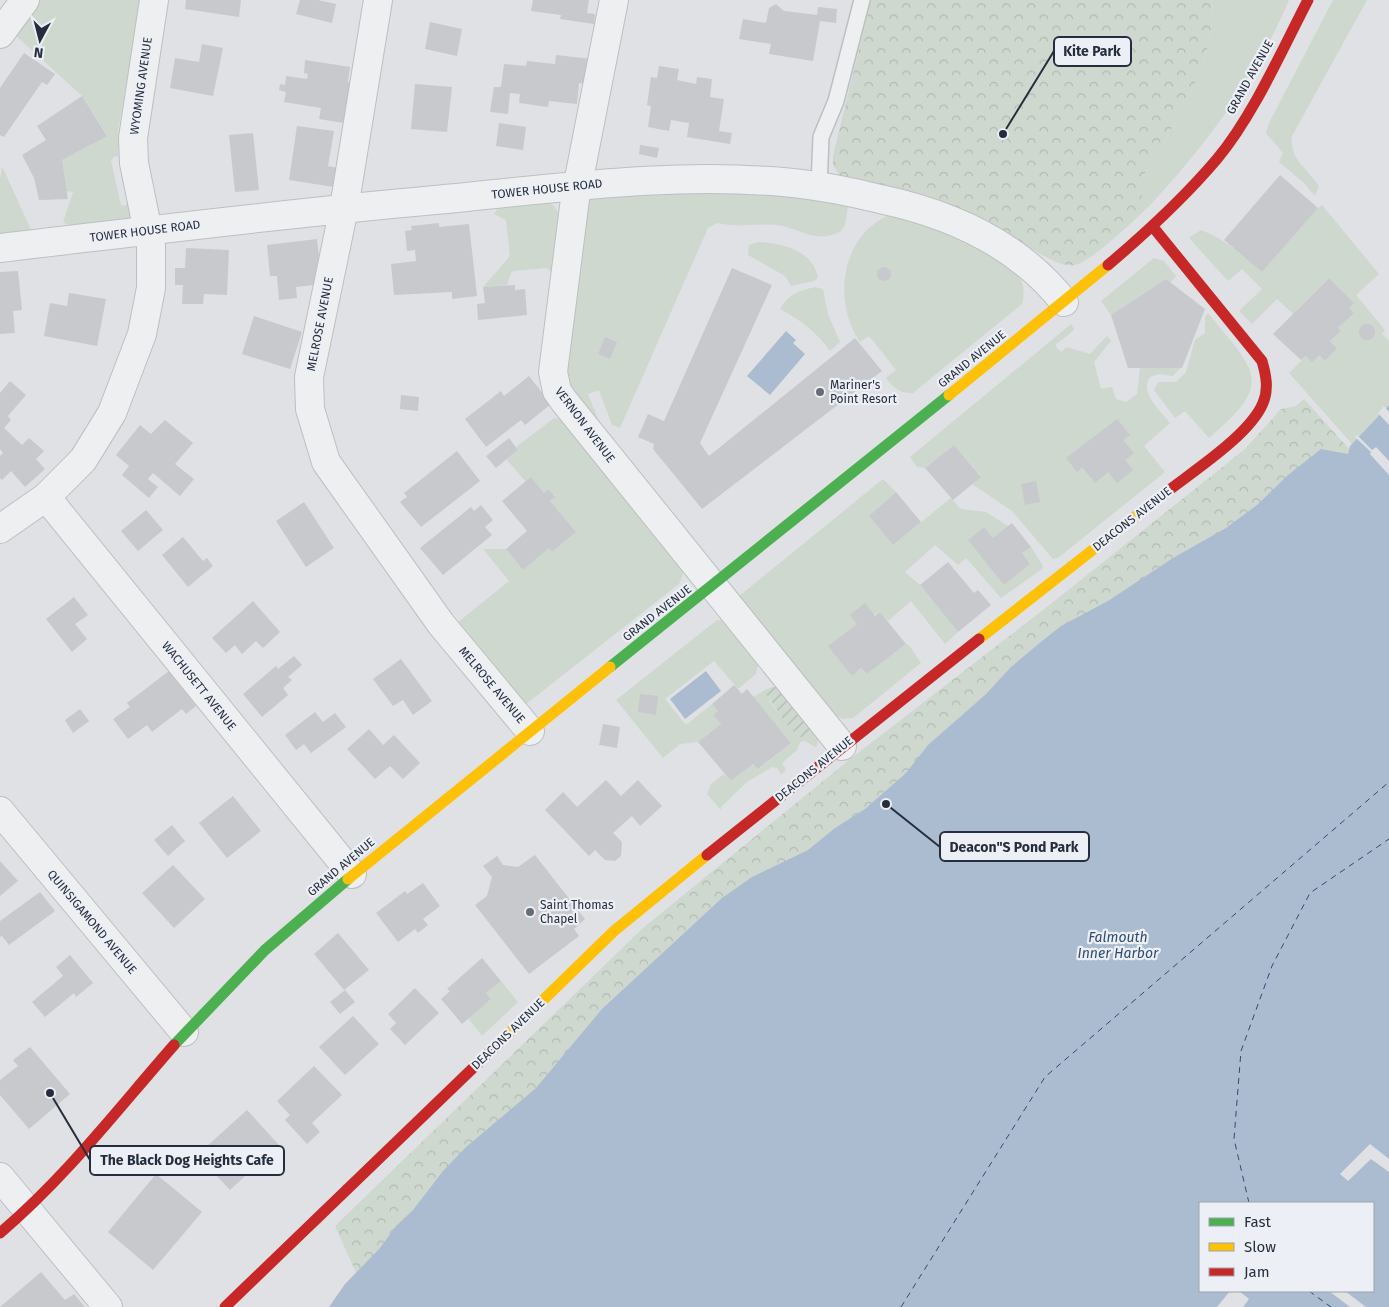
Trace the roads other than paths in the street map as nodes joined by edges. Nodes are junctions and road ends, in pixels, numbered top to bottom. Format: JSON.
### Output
{"nodes":[{"id":1,"x":25,"y":0,"type":"edge"},
{"id":2,"x":154,"y":0,"type":"edge"},
{"id":3,"x":378,"y":0,"type":"edge"},
{"id":4,"x":614,"y":0,"type":"edge"},
{"id":5,"x":862,"y":0,"type":"edge"},
{"id":6,"x":1308,"y":0,"type":"edge"},
{"id":7,"x":0,"y":34,"type":"edge"},
{"id":8,"x":578,"y":187,"type":"junction"},
{"id":9,"x":819,"y":187,"type":"junction"},
{"id":10,"x":344,"y":208,"type":"junction"},
{"id":11,"x":1153,"y":227,"type":"junction"},
{"id":12,"x":149,"y":230,"type":"junction"},
{"id":13,"x":0,"y":248,"type":"edge"},
{"id":14,"x":1064,"y":302,"type":"junction"},
{"id":15,"x":46,"y":497,"type":"junction"},
{"id":16,"x":0,"y":529,"type":"edge"},
{"id":17,"x":713,"y":586,"type":"junction"},
{"id":18,"x":530,"y":731,"type":"junction"},
{"id":19,"x":842,"y":746,"type":"junction"},
{"id":20,"x":0,"y":811,"type":"edge"},
{"id":21,"x":352,"y":874,"type":"junction"},
{"id":22,"x":184,"y":1032,"type":"junction"},
{"id":23,"x":0,"y":1177,"type":"edge"},
{"id":24,"x":28,"y":1212,"type":"junction"},
{"id":25,"x":0,"y":1233,"type":"edge"},
{"id":26,"x":108,"y":1307,"type":"edge"},
{"id":27,"x":225,"y":1307,"type":"edge"}],
"edges":[{"from":1,"to":7,"type":"street"},
{"from":2,"to":12,"type":"street","name":"WYOMING AVENUE"},
{"from":3,"to":10,"type":"street","name":"MELROSE AVENUE"},
{"from":4,"to":8,"type":"street","name":"VERNON AVENUE"},
{"from":5,"to":9,"type":"lane"},
{"from":6,"to":11,"type":"main road","name":"GRAND AVENUE"},
{"from":8,"to":9,"type":"street","name":"TOWER HOUSE ROAD"},
{"from":8,"to":10,"type":"street","name":"TOWER HOUSE ROAD"},
{"from":8,"to":17,"type":"street","name":"VERNON AVENUE"},
{"from":9,"to":14,"type":"street","name":"TOWER HOUSE ROAD"},
{"from":10,"to":12,"type":"street","name":"TOWER HOUSE ROAD"},
{"from":10,"to":18,"type":"street","name":"MELROSE AVENUE"},
{"from":11,"to":14,"type":"main road","name":"GRAND AVENUE"},
{"from":11,"to":19,"type":"main road","name":"DEACONS AVENUE"},
{"from":12,"to":13,"type":"street","name":"TOWER HOUSE ROAD"},
{"from":12,"to":15,"type":"street","name":"WYOMING AVENUE"},
{"from":14,"to":17,"type":"main road","name":"GRAND AVENUE"},
{"from":15,"to":16,"type":"street","name":"WYOMING AVENUE"},
{"from":15,"to":21,"type":"street","name":"WACHUSETT AVENUE"},
{"from":17,"to":18,"type":"main road","name":"GRAND AVENUE"},
{"from":17,"to":19,"type":"street","name":"VERNON AVENUE"},
{"from":18,"to":21,"type":"main road","name":"GRAND AVENUE"},
{"from":19,"to":27,"type":"main road","name":"DEACONS AVENUE"},
{"from":20,"to":22,"type":"street","name":"QUINSIGAMOND AVENUE"},
{"from":21,"to":22,"type":"main road","name":"GRAND AVENUE"},
{"from":22,"to":24,"type":"main road","name":"GRAND AVENUE"},
{"from":23,"to":24,"type":"street"},
{"from":24,"to":25,"type":"main road","name":"GRAND AVENUE"},
{"from":24,"to":26,"type":"street"}]}
